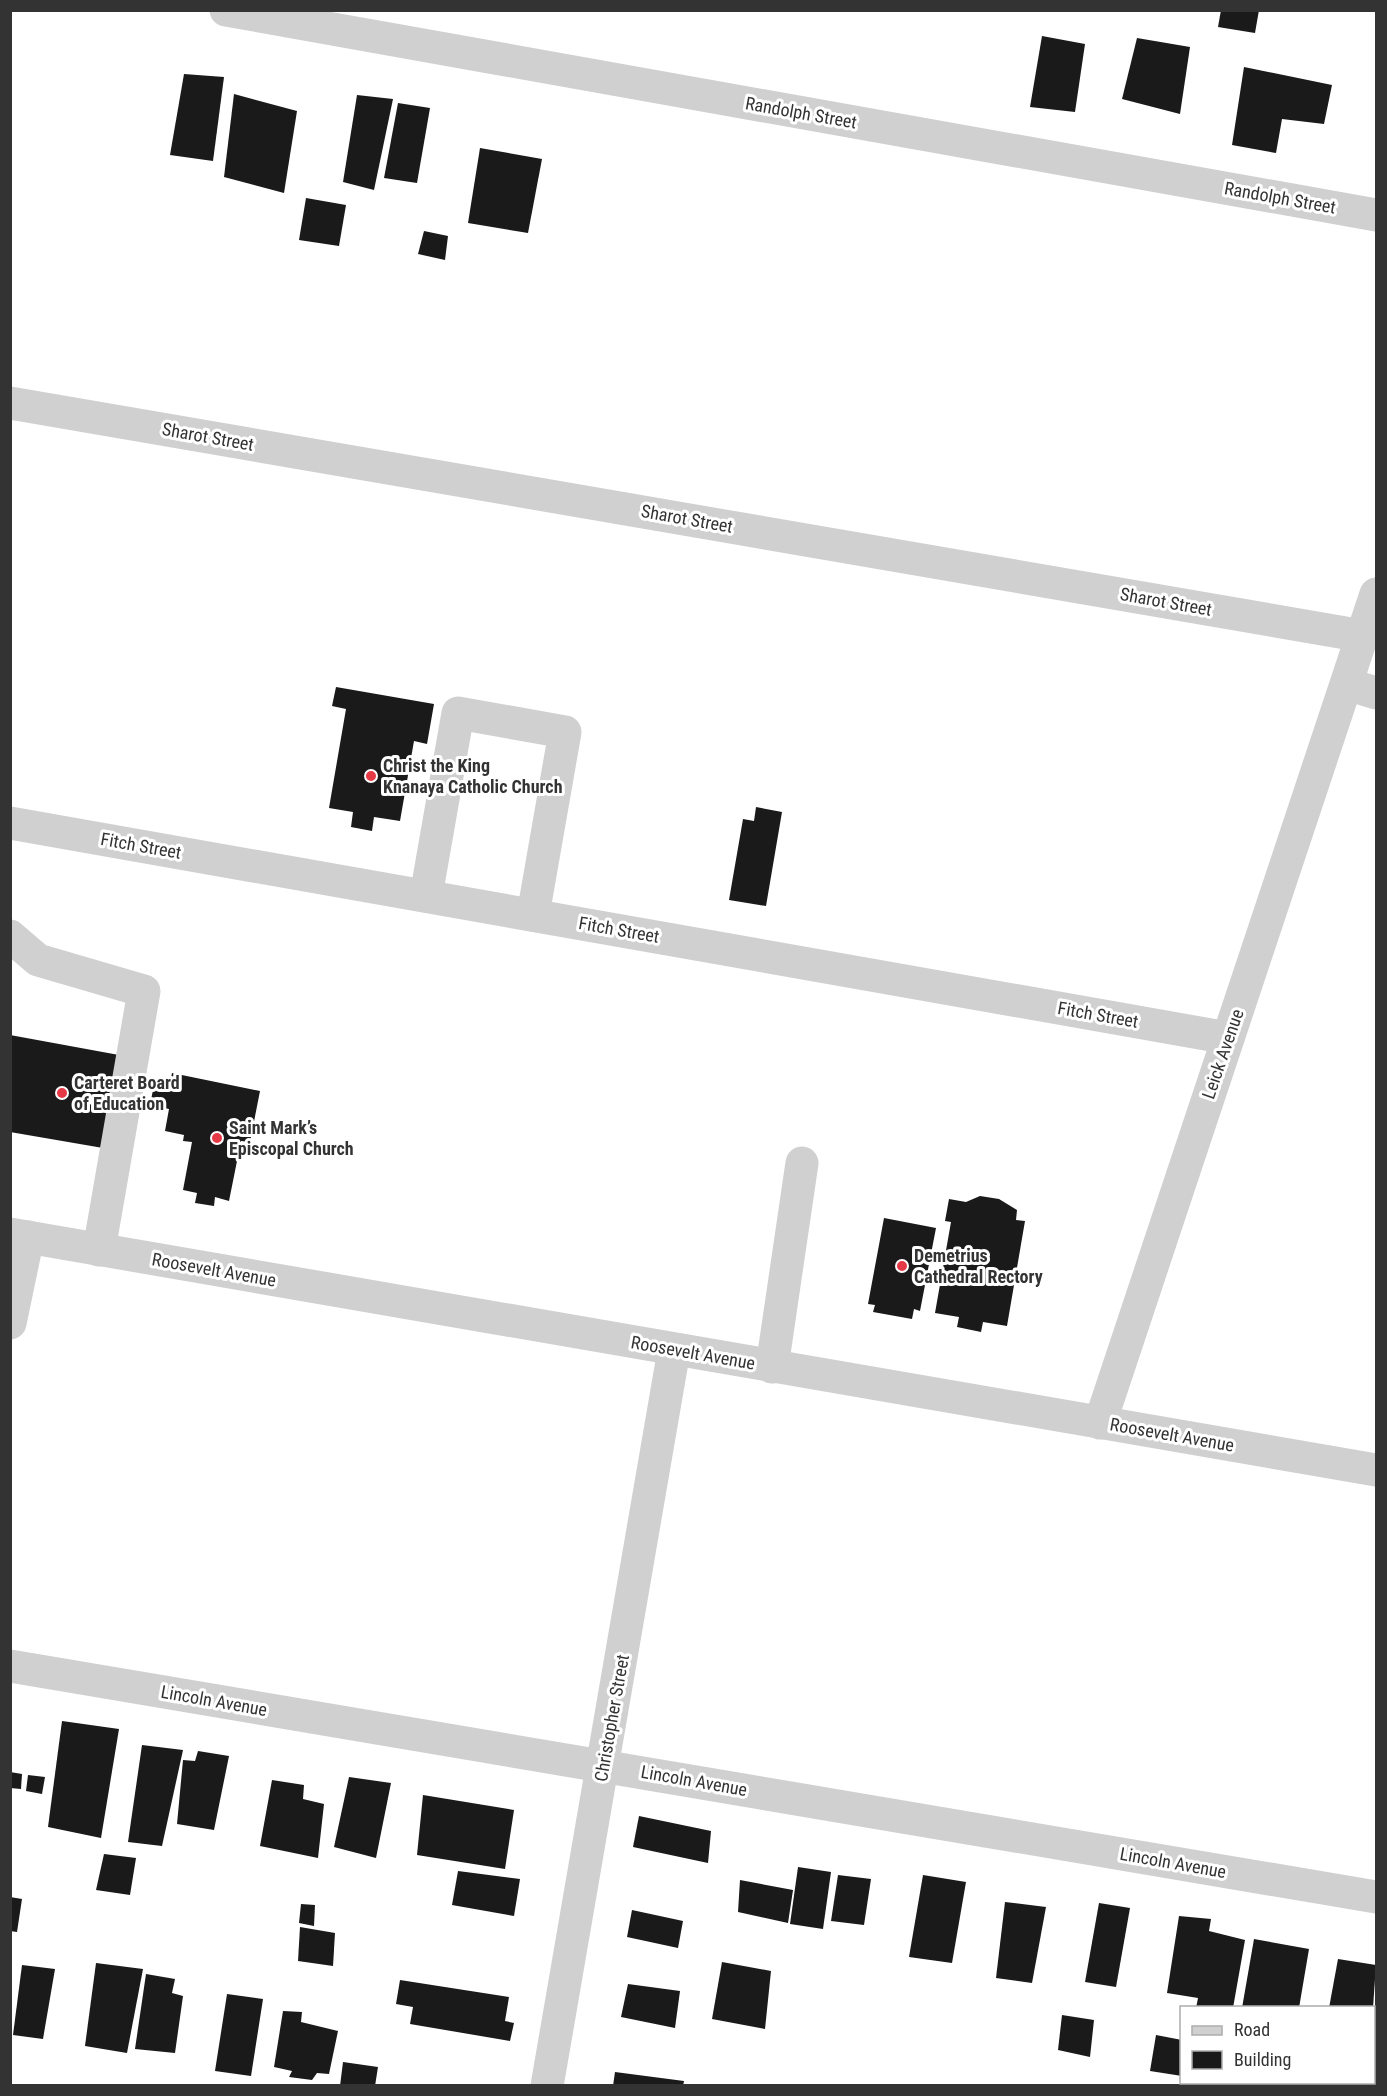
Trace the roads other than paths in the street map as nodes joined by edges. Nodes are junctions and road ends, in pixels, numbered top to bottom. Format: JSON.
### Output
{"nodes":[{"id":1,"x":226,"y":10,"type":"edge"},
{"id":2,"x":1377,"y":215,"type":"edge"},
{"id":3,"x":10,"y":403,"type":"edge"},
{"id":4,"x":1377,"y":594,"type":"edge"},
{"id":5,"x":1363,"y":636,"type":"junction"},
{"id":6,"x":1362,"y":689,"type":"edge"},
{"id":7,"x":10,"y":823,"type":"edge"},
{"id":8,"x":426,"y":896,"type":"junction"},
{"id":9,"x":532,"y":915,"type":"junction"},
{"id":10,"x":10,"y":936,"type":"edge"},
{"id":11,"x":1228,"y":1038,"type":"junction"},
{"id":12,"x":802,"y":1163,"type":"dead end"},
{"id":13,"x":19,"y":1236,"type":"edge"},
{"id":14,"x":99,"y":1250,"type":"junction"},
{"id":15,"x":10,"y":1323,"type":"edge"},
{"id":16,"x":674,"y":1350,"type":"junction"},
{"id":17,"x":772,"y":1366,"type":"junction"},
{"id":18,"x":1100,"y":1423,"type":"junction"},
{"id":19,"x":1377,"y":1470,"type":"edge"},
{"id":20,"x":10,"y":1666,"type":"edge"},
{"id":21,"x":604,"y":1766,"type":"junction"},
{"id":22,"x":1377,"y":1897,"type":"edge"},
{"id":23,"x":547,"y":2085,"type":"edge"}],
"edges":[{"from":1,"to":2,"type":"street","name":"Randolph Street"},
{"from":3,"to":5,"type":"street","name":"Sharot Street"},
{"from":4,"to":5,"type":"street"},
{"from":5,"to":6,"type":"street","name":"Leick Avenue"},
{"from":6,"to":11,"type":"street","name":"Leick Avenue"},
{"from":7,"to":8,"type":"street","name":"Fitch Street"},
{"from":8,"to":9,"type":"street","name":"Fitch Street"},
{"from":8,"to":9,"type":"street"},
{"from":9,"to":11,"type":"street","name":"Fitch Street"},
{"from":10,"to":14,"type":"street"},
{"from":11,"to":18,"type":"street","name":"Leick Avenue"},
{"from":12,"to":17,"type":"street"},
{"from":13,"to":14,"type":"street","name":"Roosevelt Avenue"},
{"from":13,"to":15,"type":"street"},
{"from":14,"to":16,"type":"street","name":"Roosevelt Avenue"},
{"from":16,"to":17,"type":"street","name":"Roosevelt Avenue"},
{"from":16,"to":21,"type":"street","name":"Christopher Street"},
{"from":17,"to":18,"type":"street","name":"Roosevelt Avenue"},
{"from":18,"to":19,"type":"street","name":"Roosevelt Avenue"},
{"from":20,"to":21,"type":"street","name":"Lincoln Avenue"},
{"from":21,"to":22,"type":"street","name":"Lincoln Avenue"},
{"from":21,"to":23,"type":"street","name":"Christopher Street"}]}
